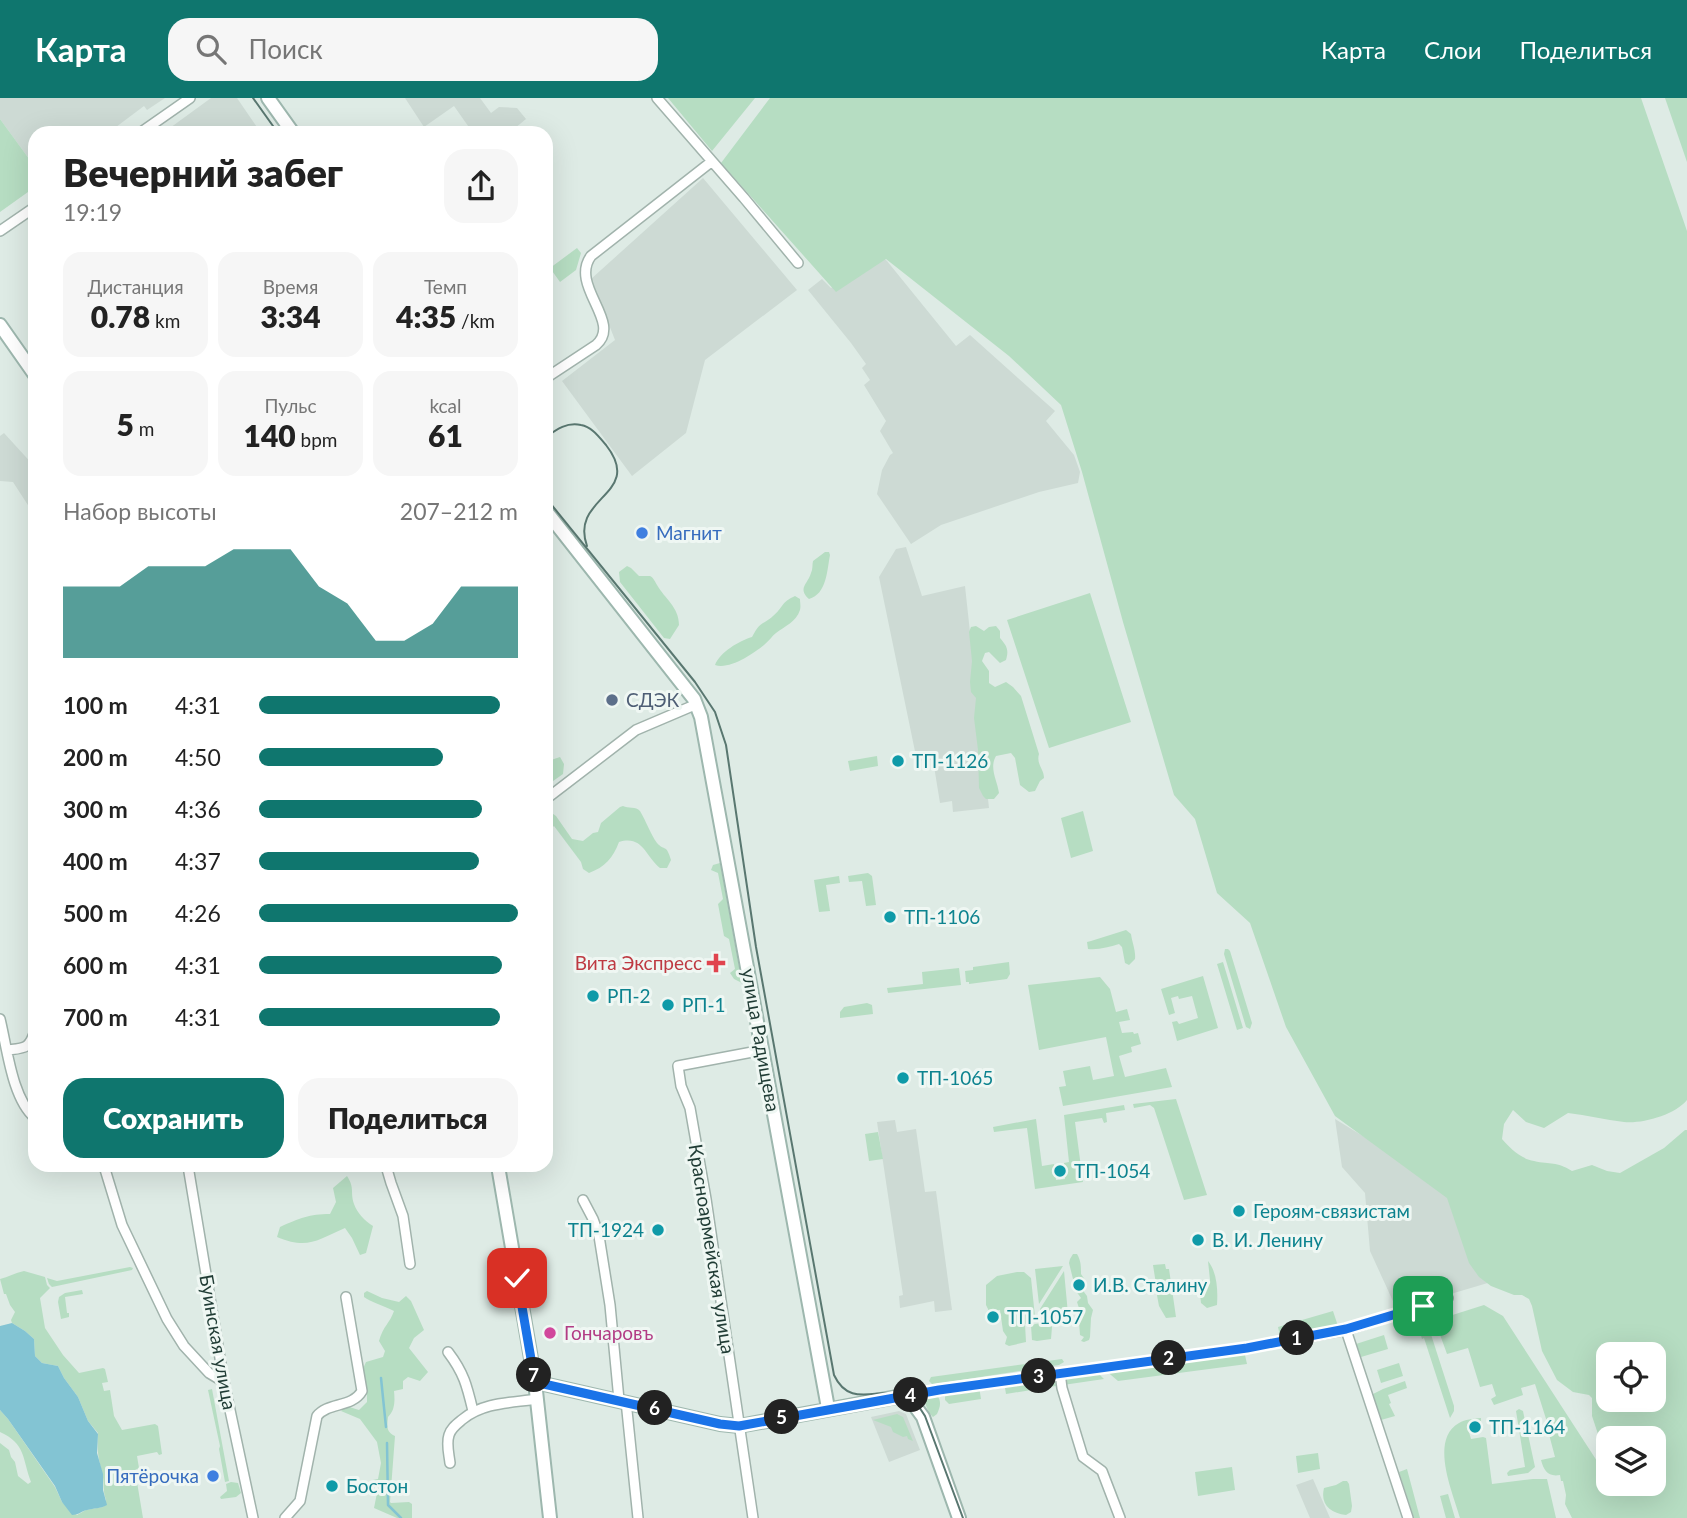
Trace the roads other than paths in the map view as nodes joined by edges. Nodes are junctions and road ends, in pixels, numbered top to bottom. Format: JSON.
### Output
{"nodes":[{"id":1,"x":190,"y":98,"type":"edge"},
{"id":2,"x":268,"y":98,"type":"edge"},
{"id":3,"x":657,"y":98,"type":"edge"},
{"id":4,"x":151,"y":126,"type":"edge"},
{"id":5,"x":288,"y":126,"type":"edge"},
{"id":6,"x":711,"y":162,"type":"junction"},
{"id":7,"x":28,"y":212,"type":"edge"},
{"id":8,"x":0,"y":231,"type":"edge"},
{"id":9,"x":798,"y":263,"type":"dead end"},
{"id":10,"x":0,"y":325,"type":"edge"},
{"id":11,"x":28,"y":365,"type":"edge"},
{"id":12,"x":553,"y":373,"type":"edge"},
{"id":13,"x":553,"y":520,"type":"edge"},
{"id":14,"x":696,"y":705,"type":"junction"},
{"id":15,"x":553,"y":794,"type":"edge"},
{"id":16,"x":0,"y":1019,"type":"edge"},
{"id":17,"x":28,"y":1045,"type":"edge"},
{"id":18,"x":763,"y":1050,"type":"junction"},
{"id":19,"x":8,"y":1051,"type":"junction"},
{"id":20,"x":28,"y":1112,"type":"edge"},
{"id":21,"x":106,"y":1172,"type":"edge"},
{"id":22,"x":189,"y":1172,"type":"edge"},
{"id":23,"x":388,"y":1172,"type":"edge"},
{"id":24,"x":499,"y":1172,"type":"edge"},
{"id":25,"x":583,"y":1200,"type":"dead end"},
{"id":26,"x":410,"y":1264,"type":"dead end"},
{"id":27,"x":346,"y":1297,"type":"dead end"},
{"id":28,"x":1448,"y":1298,"type":"dead end"},
{"id":29,"x":1346,"y":1329,"type":"junction"},
{"id":30,"x":447,"y":1352,"type":"dead end"},
{"id":31,"x":1060,"y":1373,"type":"junction"},
{"id":32,"x":223,"y":1382,"type":"junction"},
{"id":33,"x":535,"y":1382,"type":"junction"},
{"id":34,"x":902,"y":1396,"type":"junction"},
{"id":35,"x":537,"y":1399,"type":"junction"},
{"id":36,"x":622,"y":1401,"type":"junction"},
{"id":37,"x":828,"y":1408,"type":"junction"},
{"id":38,"x":473,"y":1411,"type":"junction"},
{"id":39,"x":739,"y":1426,"type":"junction"},
{"id":40,"x":450,"y":1463,"type":"dead end"},
{"id":41,"x":253,"y":1518,"type":"edge"},
{"id":42,"x":285,"y":1518,"type":"edge"},
{"id":43,"x":550,"y":1518,"type":"edge"},
{"id":44,"x":638,"y":1518,"type":"edge"},
{"id":45,"x":753,"y":1518,"type":"edge"},
{"id":46,"x":959,"y":1518,"type":"edge"},
{"id":47,"x":1120,"y":1518,"type":"edge"},
{"id":48,"x":1408,"y":1518,"type":"edge"}],
"edges":[{"from":1,"to":4,"type":"street"},
{"from":2,"to":5,"type":"street"},
{"from":3,"to":6,"type":"street"},
{"from":6,"to":9,"type":"street"},
{"from":6,"to":12,"type":"street"},
{"from":7,"to":8,"type":"street"},
{"from":10,"to":11,"type":"street"},
{"from":13,"to":14,"type":"street","name":"улица Радищева"},
{"from":14,"to":15,"type":"street"},
{"from":14,"to":18,"type":"street","name":"улица Радищева"},
{"from":16,"to":19,"type":"street"},
{"from":17,"to":19,"type":"street"},
{"from":18,"to":37,"type":"street","name":"улица Радищева"},
{"from":18,"to":39,"type":"street","name":"Красноармейская улица"},
{"from":19,"to":20,"type":"street"},
{"from":21,"to":32,"type":"street"},
{"from":22,"to":32,"type":"street","name":"Буинская улица"},
{"from":23,"to":26,"type":"street"},
{"from":24,"to":33,"type":"street"},
{"from":25,"to":36,"type":"street"},
{"from":27,"to":42,"type":"street"},
{"from":28,"to":29,"type":"street"},
{"from":29,"to":31,"type":"street"},
{"from":29,"to":48,"type":"street"},
{"from":30,"to":38,"type":"street"},
{"from":31,"to":34,"type":"street"},
{"from":31,"to":47,"type":"street"},
{"from":32,"to":41,"type":"street","name":"Буинская улица"},
{"from":33,"to":35,"type":"street"},
{"from":33,"to":36,"type":"street"},
{"from":34,"to":37,"type":"street"},
{"from":34,"to":46,"type":"street"},
{"from":35,"to":38,"type":"street"},
{"from":35,"to":43,"type":"street"},
{"from":36,"to":39,"type":"street"},
{"from":36,"to":44,"type":"street"},
{"from":37,"to":39,"type":"street"},
{"from":38,"to":40,"type":"street"},
{"from":39,"to":45,"type":"street","name":"Красноармейская улица"}]}
